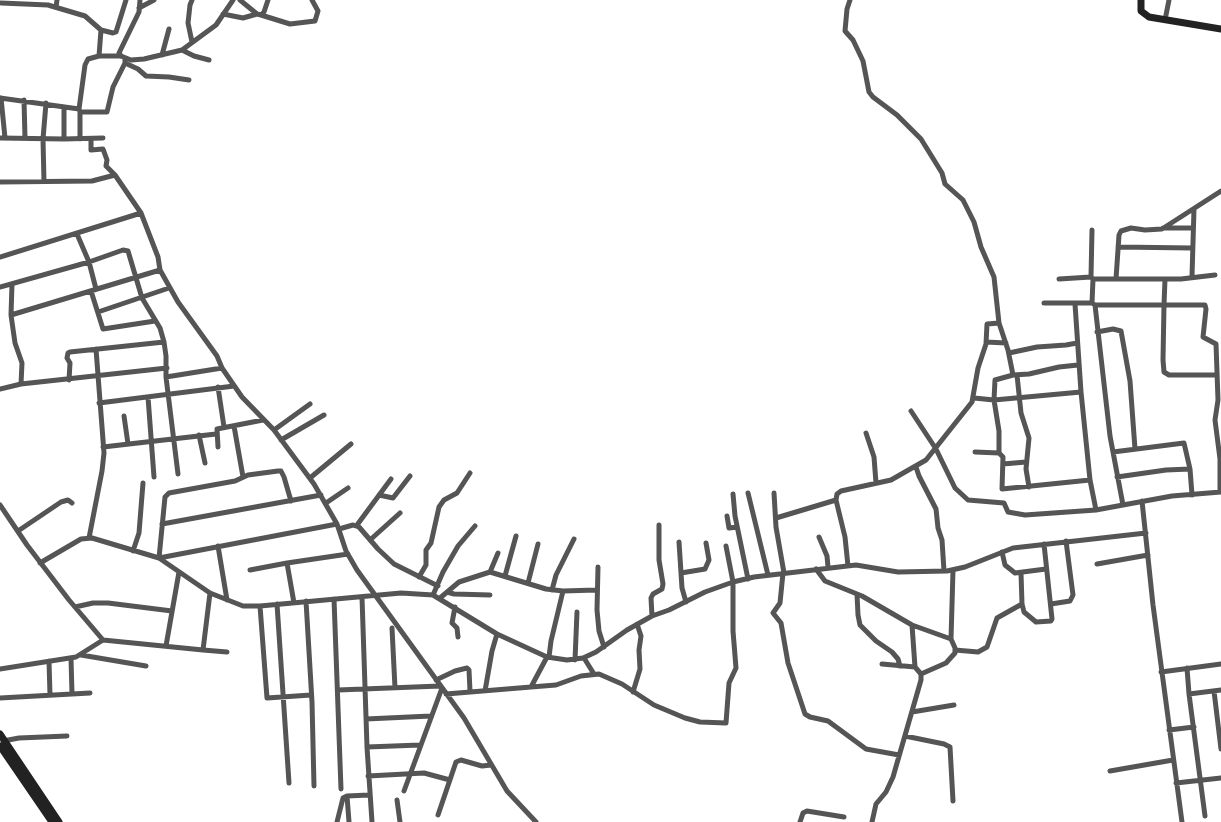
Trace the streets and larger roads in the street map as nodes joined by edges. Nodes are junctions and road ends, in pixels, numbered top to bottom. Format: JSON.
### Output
{"nodes":[{"id":1,"x":8,"y":0,"type":"edge"},
{"id":2,"x":57,"y":0,"type":"edge"},
{"id":3,"x":126,"y":0,"type":"edge"},
{"id":4,"x":140,"y":0,"type":"edge"},
{"id":5,"x":154,"y":0,"type":"edge"},
{"id":6,"x":192,"y":0,"type":"edge"},
{"id":7,"x":233,"y":0,"type":"edge"},
{"id":8,"x":240,"y":0,"type":"edge"},
{"id":9,"x":268,"y":0,"type":"edge"},
{"id":10,"x":312,"y":0,"type":"edge"},
{"id":11,"x":850,"y":0,"type":"edge"},
{"id":12,"x":1141,"y":0,"type":"edge"},
{"id":13,"x":1169,"y":0,"type":"edge"},
{"id":14,"x":1,"y":4,"type":"edge"},
{"id":15,"x":56,"y":7,"type":"junction"},
{"id":16,"x":139,"y":8,"type":"junction"},
{"id":17,"x":223,"y":14,"type":"junction"},
{"id":18,"x":259,"y":15,"type":"junction"},
{"id":19,"x":1165,"y":20,"type":"junction"},
{"id":20,"x":169,"y":29,"type":"dead end"},
{"id":21,"x":1221,"y":29,"type":"edge"},
{"id":22,"x":101,"y":30,"type":"junction"},
{"id":23,"x":192,"y":42,"type":"junction"},
{"id":24,"x":182,"y":50,"type":"junction"},
{"id":25,"x":162,"y":55,"type":"junction"},
{"id":26,"x":99,"y":56,"type":"junction"},
{"id":27,"x":124,"y":59,"type":"junction"},
{"id":28,"x":209,"y":60,"type":"dead end"},
{"id":29,"x":190,"y":80,"type":"dead end"},
{"id":30,"x":1,"y":98,"type":"edge"},
{"id":31,"x":24,"y":100,"type":"junction"},
{"id":32,"x":46,"y":103,"type":"junction"},
{"id":33,"x":64,"y":107,"type":"junction"},
{"id":34,"x":80,"y":110,"type":"junction"},
{"id":35,"x":2,"y":138,"type":"edge"},
{"id":36,"x":25,"y":138,"type":"junction"},
{"id":37,"x":103,"y":138,"type":"dead end"},
{"id":38,"x":43,"y":139,"type":"junction"},
{"id":39,"x":64,"y":139,"type":"junction"},
{"id":40,"x":80,"y":139,"type":"junction"},
{"id":41,"x":91,"y":139,"type":"junction"},
{"id":42,"x":115,"y":175,"type":"junction"},
{"id":43,"x":0,"y":182,"type":"edge"},
{"id":44,"x":44,"y":182,"type":"junction"},
{"id":45,"x":1221,"y":191,"type":"edge"},
{"id":46,"x":1194,"y":209,"type":"junction"},
{"id":47,"x":141,"y":213,"type":"junction"},
{"id":48,"x":1162,"y":228,"type":"junction"},
{"id":49,"x":1193,"y":228,"type":"junction"},
{"id":50,"x":1092,"y":230,"type":"dead end"},
{"id":51,"x":77,"y":234,"type":"junction"},
{"id":52,"x":1118,"y":247,"type":"junction"},
{"id":53,"x":1192,"y":248,"type":"junction"},
{"id":54,"x":0,"y":257,"type":"edge"},
{"id":55,"x":89,"y":262,"type":"junction"},
{"id":56,"x":160,"y":270,"type":"junction"},
{"id":57,"x":1215,"y":275,"type":"dead end"},
{"id":58,"x":1192,"y":276,"type":"junction"},
{"id":59,"x":136,"y":277,"type":"junction"},
{"id":60,"x":1092,"y":278,"type":"junction"},
{"id":61,"x":1059,"y":279,"type":"dead end"},
{"id":62,"x":1116,"y":279,"type":"junction"},
{"id":63,"x":1165,"y":279,"type":"junction"},
{"id":64,"x":12,"y":284,"type":"junction"},
{"id":65,"x":0,"y":287,"type":"edge"},
{"id":66,"x":169,"y":288,"type":"junction"},
{"id":67,"x":93,"y":290,"type":"junction"},
{"id":68,"x":142,"y":298,"type":"junction"},
{"id":69,"x":1044,"y":303,"type":"dead end"},
{"id":70,"x":1075,"y":304,"type":"junction"},
{"id":71,"x":1094,"y":304,"type":"junction"},
{"id":72,"x":1164,"y":305,"type":"junction"},
{"id":73,"x":98,"y":312,"type":"junction"},
{"id":74,"x":11,"y":315,"type":"junction"},
{"id":75,"x":155,"y":321,"type":"junction"},
{"id":76,"x":999,"y":323,"type":"junction"},
{"id":77,"x":1097,"y":332,"type":"junction"},
{"id":78,"x":164,"y":342,"type":"junction"},
{"id":79,"x":986,"y":342,"type":"junction"},
{"id":80,"x":1006,"y":343,"type":"junction"},
{"id":81,"x":1077,"y":343,"type":"junction"},
{"id":82,"x":96,"y":349,"type":"junction"},
{"id":83,"x":1009,"y":354,"type":"junction"},
{"id":84,"x":1078,"y":365,"type":"junction"},
{"id":85,"x":167,"y":368,"type":"junction"},
{"id":86,"x":222,"y":368,"type":"junction"},
{"id":87,"x":1015,"y":375,"type":"junction"},
{"id":88,"x":1217,"y":375,"type":"junction"},
{"id":89,"x":99,"y":376,"type":"junction"},
{"id":90,"x":166,"y":377,"type":"junction"},
{"id":91,"x":69,"y":380,"type":"junction"},
{"id":92,"x":21,"y":384,"type":"junction"},
{"id":93,"x":234,"y":386,"type":"junction"},
{"id":94,"x":218,"y":387,"type":"junction"},
{"id":95,"x":0,"y":389,"type":"edge"},
{"id":96,"x":1081,"y":392,"type":"junction"},
{"id":97,"x":168,"y":395,"type":"junction"},
{"id":98,"x":148,"y":397,"type":"junction"},
{"id":99,"x":974,"y":398,"type":"junction"},
{"id":100,"x":1020,"y":399,"type":"junction"},
{"id":101,"x":994,"y":400,"type":"junction"},
{"id":102,"x":100,"y":403,"type":"junction"},
{"id":103,"x":310,"y":404,"type":"dead end"},
{"id":104,"x":911,"y":411,"type":"dead end"},
{"id":105,"x":324,"y":415,"type":"dead end"},
{"id":106,"x":124,"y":416,"type":"dead end"},
{"id":107,"x":263,"y":420,"type":"junction"},
{"id":108,"x":234,"y":426,"type":"junction"},
{"id":109,"x":224,"y":427,"type":"junction"},
{"id":110,"x":274,"y":430,"type":"junction"},
{"id":111,"x":1218,"y":432,"type":"edge"},
{"id":112,"x":866,"y":433,"type":"dead end"},
{"id":113,"x":199,"y":434,"type":"junction"},
{"id":114,"x":216,"y":434,"type":"junction"},
{"id":115,"x":175,"y":438,"type":"junction"},
{"id":116,"x":281,"y":440,"type":"junction"},
{"id":117,"x":152,"y":441,"type":"junction"},
{"id":118,"x":128,"y":444,"type":"junction"},
{"id":119,"x":351,"y":444,"type":"dead end"},
{"id":120,"x":103,"y":447,"type":"junction"},
{"id":121,"x":218,"y":447,"type":"dead end"},
{"id":122,"x":936,"y":449,"type":"junction"},
{"id":123,"x":1135,"y":449,"type":"junction"},
{"id":124,"x":975,"y":452,"type":"dead end"},
{"id":125,"x":1113,"y":452,"type":"junction"},
{"id":126,"x":999,"y":453,"type":"junction"},
{"id":127,"x":1220,"y":459,"type":"edge"},
{"id":128,"x":1026,"y":462,"type":"junction"},
{"id":129,"x":205,"y":463,"type":"dead end"},
{"id":130,"x":1003,"y":464,"type":"junction"},
{"id":131,"x":916,"y":466,"type":"junction"},
{"id":132,"x":1190,"y":469,"type":"junction"},
{"id":133,"x":470,"y":473,"type":"dead end"},
{"id":134,"x":178,"y":474,"type":"dead end"},
{"id":135,"x":410,"y":476,"type":"dead end"},
{"id":136,"x":154,"y":477,"type":"dead end"},
{"id":137,"x":243,"y":477,"type":"junction"},
{"id":138,"x":1118,"y":477,"type":"junction"},
{"id":139,"x":310,"y":478,"type":"junction"},
{"id":140,"x":391,"y":479,"type":"dead end"},
{"id":141,"x":1090,"y":480,"type":"junction"},
{"id":142,"x":143,"y":483,"type":"dead end"},
{"id":143,"x":876,"y":483,"type":"junction"},
{"id":144,"x":1029,"y":486,"type":"junction"},
{"id":145,"x":348,"y":488,"type":"dead end"},
{"id":146,"x":1221,"y":492,"type":"edge"},
{"id":147,"x":748,"y":493,"type":"dead end"},
{"id":148,"x":774,"y":493,"type":"dead end"},
{"id":149,"x":733,"y":494,"type":"dead end"},
{"id":150,"x":321,"y":495,"type":"junction"},
{"id":151,"x":379,"y":495,"type":"junction"},
{"id":152,"x":1192,"y":495,"type":"junction"},
{"id":153,"x":836,"y":500,"type":"junction"},
{"id":154,"x":291,"y":501,"type":"junction"},
{"id":155,"x":1142,"y":501,"type":"junction"},
{"id":156,"x":326,"y":503,"type":"junction"},
{"id":157,"x":72,"y":504,"type":"dead end"},
{"id":158,"x":0,"y":505,"type":"edge"},
{"id":159,"x":1123,"y":505,"type":"junction"},
{"id":160,"x":1096,"y":510,"type":"junction"},
{"id":161,"x":400,"y":513,"type":"dead end"},
{"id":162,"x":727,"y":516,"type":"dead end"},
{"id":163,"x":776,"y":518,"type":"junction"},
{"id":164,"x":162,"y":524,"type":"junction"},
{"id":165,"x":357,"y":525,"type":"junction"},
{"id":166,"x":659,"y":525,"type":"dead end"},
{"id":167,"x":475,"y":526,"type":"dead end"},
{"id":168,"x":338,"y":527,"type":"junction"},
{"id":169,"x":737,"y":528,"type":"junction"},
{"id":170,"x":18,"y":531,"type":"junction"},
{"id":171,"x":1146,"y":533,"type":"junction"},
{"id":172,"x":516,"y":536,"type":"dead end"},
{"id":173,"x":819,"y":537,"type":"dead end"},
{"id":174,"x":89,"y":538,"type":"junction"},
{"id":175,"x":574,"y":539,"type":"dead end"},
{"id":176,"x":370,"y":540,"type":"junction"},
{"id":177,"x":1066,"y":541,"type":"junction"},
{"id":178,"x":679,"y":542,"type":"dead end"},
{"id":179,"x":706,"y":543,"type":"dead end"},
{"id":180,"x":538,"y":544,"type":"dead end"},
{"id":181,"x":1044,"y":544,"type":"junction"},
{"id":182,"x":218,"y":546,"type":"junction"},
{"id":183,"x":726,"y":546,"type":"dead end"},
{"id":184,"x":133,"y":551,"type":"junction"},
{"id":185,"x":1002,"y":552,"type":"junction"},
{"id":186,"x":348,"y":554,"type":"junction"},
{"id":187,"x":498,"y":554,"type":"dead end"},
{"id":188,"x":1148,"y":555,"type":"junction"},
{"id":189,"x":159,"y":558,"type":"junction"},
{"id":190,"x":40,"y":563,"type":"junction"},
{"id":191,"x":286,"y":564,"type":"junction"},
{"id":192,"x":1097,"y":564,"type":"dead end"},
{"id":193,"x":848,"y":566,"type":"junction"},
{"id":194,"x":598,"y":567,"type":"dead end"},
{"id":195,"x":828,"y":567,"type":"junction"},
{"id":196,"x":816,"y":569,"type":"junction"},
{"id":197,"x":1046,"y":569,"type":"junction"},
{"id":198,"x":250,"y":570,"type":"dead end"},
{"id":199,"x":953,"y":570,"type":"junction"},
{"id":200,"x":944,"y":571,"type":"junction"},
{"id":201,"x":179,"y":572,"type":"junction"},
{"id":202,"x":490,"y":572,"type":"junction"},
{"id":203,"x":681,"y":573,"type":"junction"},
{"id":204,"x":783,"y":573,"type":"junction"},
{"id":205,"x":1021,"y":573,"type":"junction"},
{"id":206,"x":768,"y":575,"type":"junction"},
{"id":207,"x":505,"y":576,"type":"junction"},
{"id":208,"x":419,"y":577,"type":"junction"},
{"id":209,"x":748,"y":579,"type":"junction"},
{"id":210,"x":733,"y":582,"type":"junction"},
{"id":211,"x":528,"y":583,"type":"junction"},
{"id":212,"x":438,"y":586,"type":"junction"},
{"id":213,"x":552,"y":590,"type":"junction"},
{"id":214,"x":596,"y":590,"type":"junction"},
{"id":215,"x":563,"y":591,"type":"junction"},
{"id":216,"x":447,"y":592,"type":"junction"},
{"id":217,"x":210,"y":593,"type":"junction"},
{"id":218,"x":857,"y":594,"type":"junction"},
{"id":219,"x":433,"y":595,"type":"junction"},
{"id":220,"x":490,"y":595,"type":"dead end"},
{"id":221,"x":375,"y":596,"type":"junction"},
{"id":222,"x":362,"y":597,"type":"junction"},
{"id":223,"x":440,"y":598,"type":"junction"},
{"id":224,"x":334,"y":599,"type":"junction"},
{"id":225,"x":227,"y":600,"type":"junction"},
{"id":226,"x":306,"y":601,"type":"junction"},
{"id":227,"x":294,"y":602,"type":"junction"},
{"id":228,"x":686,"y":602,"type":"junction"},
{"id":229,"x":277,"y":604,"type":"junction"},
{"id":230,"x":1022,"y":604,"type":"junction"},
{"id":231,"x":1051,"y":604,"type":"junction"},
{"id":232,"x":260,"y":606,"type":"junction"},
{"id":233,"x":75,"y":607,"type":"junction"},
{"id":234,"x":454,"y":608,"type":"junction"},
{"id":235,"x":172,"y":611,"type":"junction"},
{"id":236,"x":577,"y":612,"type":"dead end"},
{"id":237,"x":652,"y":616,"type":"junction"},
{"id":238,"x":637,"y":624,"type":"junction"},
{"id":239,"x":912,"y":625,"type":"junction"},
{"id":240,"x":392,"y":628,"type":"dead end"},
{"id":241,"x":497,"y":634,"type":"junction"},
{"id":242,"x":458,"y":637,"type":"dead end"},
{"id":243,"x":951,"y":639,"type":"junction"},
{"id":244,"x":104,"y":640,"type":"junction"},
{"id":245,"x":166,"y":646,"type":"junction"},
{"id":246,"x":604,"y":647,"type":"junction"},
{"id":247,"x":203,"y":650,"type":"junction"},
{"id":248,"x":955,"y":650,"type":"junction"},
{"id":249,"x":226,"y":652,"type":"dead end"},
{"id":250,"x":81,"y":655,"type":"junction"},
{"id":251,"x":548,"y":657,"type":"junction"},
{"id":252,"x":71,"y":658,"type":"junction"},
{"id":253,"x":584,"y":658,"type":"junction"},
{"id":254,"x":575,"y":660,"type":"junction"},
{"id":255,"x":49,"y":661,"type":"junction"},
{"id":256,"x":882,"y":664,"type":"dead end"},
{"id":257,"x":1221,"y":664,"type":"edge"},
{"id":258,"x":146,"y":666,"type":"dead end"},
{"id":259,"x":900,"y":666,"type":"junction"},
{"id":260,"x":915,"y":667,"type":"junction"},
{"id":261,"x":1187,"y":668,"type":"junction"},
{"id":262,"x":0,"y":669,"type":"edge"},
{"id":263,"x":1161,"y":672,"type":"junction"},
{"id":264,"x":594,"y":674,"type":"junction"},
{"id":265,"x":921,"y":674,"type":"junction"},
{"id":266,"x":436,"y":680,"type":"junction"},
{"id":267,"x":441,"y":687,"type":"junction"},
{"id":268,"x":531,"y":687,"type":"junction"},
{"id":269,"x":395,"y":688,"type":"junction"},
{"id":270,"x":365,"y":689,"type":"junction"},
{"id":271,"x":338,"y":690,"type":"junction"},
{"id":272,"x":1221,"y":690,"type":"edge"},
{"id":273,"x":470,"y":691,"type":"junction"},
{"id":274,"x":485,"y":691,"type":"junction"},
{"id":275,"x":1214,"y":691,"type":"junction"},
{"id":276,"x":633,"y":692,"type":"junction"},
{"id":277,"x":72,"y":694,"type":"junction"},
{"id":278,"x":90,"y":694,"type":"dead end"},
{"id":279,"x":446,"y":694,"type":"junction"},
{"id":280,"x":1189,"y":694,"type":"junction"},
{"id":281,"x":50,"y":695,"type":"junction"},
{"id":282,"x":311,"y":695,"type":"junction"},
{"id":283,"x":283,"y":697,"type":"junction"},
{"id":284,"x":0,"y":698,"type":"edge"},
{"id":285,"x":954,"y":705,"type":"dead end"},
{"id":286,"x":912,"y":712,"type":"junction"},
{"id":287,"x":431,"y":716,"type":"junction"},
{"id":288,"x":366,"y":719,"type":"junction"},
{"id":289,"x":1194,"y":727,"type":"junction"},
{"id":290,"x":1169,"y":730,"type":"junction"},
{"id":291,"x":66,"y":736,"type":"dead end"},
{"id":292,"x":905,"y":736,"type":"junction"},
{"id":293,"x":1,"y":741,"type":"edge"},
{"id":294,"x":420,"y":745,"type":"junction"},
{"id":295,"x":367,"y":747,"type":"junction"},
{"id":296,"x":1221,"y":749,"type":"edge"},
{"id":297,"x":900,"y":755,"type":"junction"},
{"id":298,"x":1173,"y":760,"type":"junction"},
{"id":299,"x":491,"y":765,"type":"junction"},
{"id":300,"x":1110,"y":771,"type":"dead end"},
{"id":301,"x":410,"y":774,"type":"junction"},
{"id":302,"x":368,"y":776,"type":"junction"},
{"id":303,"x":1221,"y":778,"type":"edge"},
{"id":304,"x":450,"y":780,"type":"junction"},
{"id":305,"x":1201,"y":780,"type":"junction"},
{"id":306,"x":289,"y":782,"type":"dead end"},
{"id":307,"x":1176,"y":783,"type":"junction"},
{"id":308,"x":314,"y":786,"type":"dead end"},
{"id":309,"x":341,"y":789,"type":"dead end"},
{"id":310,"x":404,"y":791,"type":"dead end"},
{"id":311,"x":370,"y":795,"type":"junction"},
{"id":312,"x":347,"y":796,"type":"junction"},
{"id":313,"x":397,"y":800,"type":"dead end"},
{"id":314,"x":953,"y":801,"type":"dead end"},
{"id":315,"x":438,"y":815,"type":"dead end"},
{"id":316,"x":1205,"y":816,"type":"dead end"},
{"id":317,"x":844,"y":817,"type":"dead end"},
{"id":318,"x":52,"y":822,"type":"edge"},
{"id":319,"x":59,"y":822,"type":"edge"},
{"id":320,"x":337,"y":822,"type":"edge"},
{"id":321,"x":349,"y":822,"type":"edge"},
{"id":322,"x":372,"y":822,"type":"edge"},
{"id":323,"x":400,"y":822,"type":"edge"},
{"id":324,"x":536,"y":822,"type":"edge"},
{"id":325,"x":800,"y":822,"type":"edge"},
{"id":326,"x":872,"y":822,"type":"edge"},
{"id":327,"x":1182,"y":822,"type":"edge"}],
"edges":[{"from":1,"to":14,"type":"street"},
{"from":2,"to":15,"type":"street"},
{"from":3,"to":22,"type":"street"},
{"from":4,"to":16,"type":"street"},
{"from":5,"to":16,"type":"street"},
{"from":6,"to":23,"type":"street"},
{"from":7,"to":17,"type":"street"},
{"from":8,"to":18,"type":"street"},
{"from":9,"to":18,"type":"street"},
{"from":10,"to":18,"type":"street"},
{"from":11,"to":76,"type":"street"},
{"from":12,"to":19,"type":"street"},
{"from":13,"to":19,"type":"street"},
{"from":14,"to":15,"type":"street"},
{"from":15,"to":22,"type":"street"},
{"from":16,"to":27,"type":"street"},
{"from":17,"to":18,"type":"street"},
{"from":17,"to":23,"type":"street"},
{"from":19,"to":21,"type":"street"},
{"from":20,"to":25,"type":"street"},
{"from":22,"to":26,"type":"street"},
{"from":23,"to":24,"type":"street"},
{"from":24,"to":25,"type":"street"},
{"from":24,"to":28,"type":"street"},
{"from":25,"to":27,"type":"street"},
{"from":26,"to":27,"type":"street"},
{"from":26,"to":34,"type":"street"},
{"from":27,"to":29,"type":"street"},
{"from":27,"to":34,"type":"street"},
{"from":30,"to":31,"type":"street"},
{"from":30,"to":35,"type":"street"},
{"from":31,"to":32,"type":"street"},
{"from":31,"to":36,"type":"street"},
{"from":32,"to":33,"type":"street"},
{"from":32,"to":38,"type":"street"},
{"from":33,"to":34,"type":"street"},
{"from":33,"to":39,"type":"street"},
{"from":34,"to":40,"type":"street"},
{"from":35,"to":36,"type":"street"},
{"from":36,"to":38,"type":"street"},
{"from":37,"to":41,"type":"street"},
{"from":38,"to":39,"type":"street"},
{"from":38,"to":44,"type":"street"},
{"from":39,"to":40,"type":"street"},
{"from":40,"to":41,"type":"street"},
{"from":41,"to":42,"type":"street"},
{"from":42,"to":44,"type":"street"},
{"from":42,"to":47,"type":"street"},
{"from":43,"to":44,"type":"street"},
{"from":45,"to":46,"type":"street"},
{"from":46,"to":48,"type":"street"},
{"from":46,"to":49,"type":"street"},
{"from":47,"to":51,"type":"street"},
{"from":47,"to":56,"type":"street"},
{"from":48,"to":49,"type":"street"},
{"from":48,"to":52,"type":"street"},
{"from":49,"to":53,"type":"street"},
{"from":50,"to":60,"type":"street"},
{"from":51,"to":54,"type":"street"},
{"from":51,"to":55,"type":"street"},
{"from":52,"to":53,"type":"street"},
{"from":52,"to":62,"type":"street"},
{"from":53,"to":58,"type":"street"},
{"from":55,"to":59,"type":"street"},
{"from":55,"to":64,"type":"street"},
{"from":55,"to":67,"type":"street"},
{"from":56,"to":59,"type":"street"},
{"from":56,"to":66,"type":"street"},
{"from":57,"to":58,"type":"street"},
{"from":58,"to":63,"type":"street"},
{"from":59,"to":67,"type":"street"},
{"from":59,"to":68,"type":"street"},
{"from":60,"to":61,"type":"street"},
{"from":60,"to":62,"type":"street"},
{"from":60,"to":71,"type":"street"},
{"from":62,"to":63,"type":"street"},
{"from":63,"to":72,"type":"street"},
{"from":64,"to":65,"type":"street"},
{"from":64,"to":74,"type":"street"},
{"from":66,"to":68,"type":"street"},
{"from":66,"to":86,"type":"street"},
{"from":67,"to":73,"type":"street"},
{"from":67,"to":74,"type":"street"},
{"from":68,"to":73,"type":"street"},
{"from":68,"to":75,"type":"street"},
{"from":69,"to":70,"type":"street"},
{"from":70,"to":71,"type":"street"},
{"from":70,"to":81,"type":"street"},
{"from":71,"to":72,"type":"street"},
{"from":71,"to":77,"type":"street"},
{"from":72,"to":88,"type":"street"},
{"from":72,"to":88,"type":"street"},
{"from":73,"to":75,"type":"street"},
{"from":74,"to":92,"type":"street"},
{"from":75,"to":78,"type":"street"},
{"from":76,"to":79,"type":"street"},
{"from":76,"to":80,"type":"street"},
{"from":77,"to":123,"type":"street"},
{"from":77,"to":125,"type":"street"},
{"from":78,"to":82,"type":"street"},
{"from":78,"to":85,"type":"street"},
{"from":79,"to":80,"type":"street"},
{"from":79,"to":99,"type":"street"},
{"from":80,"to":83,"type":"street"},
{"from":81,"to":83,"type":"street"},
{"from":81,"to":84,"type":"street"},
{"from":82,"to":89,"type":"street"},
{"from":82,"to":91,"type":"street"},
{"from":83,"to":87,"type":"street"},
{"from":84,"to":87,"type":"street"},
{"from":84,"to":96,"type":"street"},
{"from":85,"to":89,"type":"street"},
{"from":85,"to":90,"type":"street"},
{"from":86,"to":90,"type":"street"},
{"from":86,"to":93,"type":"street"},
{"from":87,"to":100,"type":"street"},
{"from":87,"to":101,"type":"street"},
{"from":88,"to":111,"type":"street"},
{"from":89,"to":91,"type":"street"},
{"from":89,"to":102,"type":"street"},
{"from":90,"to":97,"type":"street"},
{"from":91,"to":92,"type":"street"},
{"from":92,"to":95,"type":"street"},
{"from":93,"to":94,"type":"street"},
{"from":93,"to":107,"type":"street"},
{"from":94,"to":97,"type":"street"},
{"from":94,"to":109,"type":"street"},
{"from":96,"to":100,"type":"street"},
{"from":96,"to":141,"type":"street"},
{"from":97,"to":98,"type":"street"},
{"from":97,"to":115,"type":"street"},
{"from":98,"to":102,"type":"street"},
{"from":98,"to":117,"type":"street"},
{"from":99,"to":101,"type":"street"},
{"from":99,"to":122,"type":"street"},
{"from":100,"to":101,"type":"street"},
{"from":100,"to":128,"type":"street"},
{"from":101,"to":126,"type":"street"},
{"from":102,"to":120,"type":"street"},
{"from":103,"to":110,"type":"street"},
{"from":104,"to":122,"type":"street"},
{"from":105,"to":116,"type":"street"},
{"from":106,"to":118,"type":"street"},
{"from":107,"to":108,"type":"street"},
{"from":107,"to":110,"type":"street"},
{"from":108,"to":109,"type":"street"},
{"from":108,"to":137,"type":"street"},
{"from":109,"to":114,"type":"street"},
{"from":110,"to":116,"type":"street"},
{"from":111,"to":127,"type":"street"},
{"from":112,"to":143,"type":"street"},
{"from":113,"to":114,"type":"street"},
{"from":113,"to":115,"type":"street"},
{"from":113,"to":129,"type":"street"},
{"from":114,"to":121,"type":"street"},
{"from":115,"to":117,"type":"street"},
{"from":115,"to":134,"type":"street"},
{"from":116,"to":139,"type":"street"},
{"from":117,"to":118,"type":"street"},
{"from":117,"to":136,"type":"street"},
{"from":118,"to":120,"type":"street"},
{"from":119,"to":139,"type":"street"},
{"from":120,"to":174,"type":"street"},
{"from":122,"to":131,"type":"street"},
{"from":122,"to":160,"type":"street"},
{"from":123,"to":125,"type":"street"},
{"from":123,"to":132,"type":"street"},
{"from":124,"to":126,"type":"street"},
{"from":125,"to":138,"type":"street"},
{"from":126,"to":130,"type":"street"},
{"from":127,"to":146,"type":"street"},
{"from":128,"to":130,"type":"street"},
{"from":128,"to":144,"type":"street"},
{"from":130,"to":144,"type":"street"},
{"from":131,"to":143,"type":"street"},
{"from":131,"to":200,"type":"street"},
{"from":132,"to":138,"type":"street"},
{"from":132,"to":152,"type":"street"},
{"from":133,"to":208,"type":"street"},
{"from":135,"to":151,"type":"street"},
{"from":137,"to":154,"type":"street"},
{"from":137,"to":164,"type":"street"},
{"from":138,"to":159,"type":"street"},
{"from":139,"to":150,"type":"street"},
{"from":140,"to":151,"type":"street"},
{"from":141,"to":144,"type":"street"},
{"from":141,"to":160,"type":"street"},
{"from":142,"to":184,"type":"street"},
{"from":143,"to":153,"type":"street"},
{"from":145,"to":156,"type":"street"},
{"from":146,"to":152,"type":"street"},
{"from":147,"to":206,"type":"street"},
{"from":148,"to":163,"type":"street"},
{"from":149,"to":169,"type":"street"},
{"from":150,"to":154,"type":"street"},
{"from":150,"to":156,"type":"street"},
{"from":151,"to":165,"type":"street"},
{"from":152,"to":155,"type":"street"},
{"from":153,"to":163,"type":"street"},
{"from":153,"to":193,"type":"street"},
{"from":154,"to":164,"type":"street"},
{"from":155,"to":159,"type":"street"},
{"from":155,"to":171,"type":"street"},
{"from":156,"to":168,"type":"street"},
{"from":157,"to":170,"type":"street"},
{"from":158,"to":170,"type":"street"},
{"from":159,"to":160,"type":"street"},
{"from":161,"to":176,"type":"street"},
{"from":162,"to":169,"type":"street"},
{"from":163,"to":204,"type":"street"},
{"from":164,"to":189,"type":"street"},
{"from":165,"to":168,"type":"street"},
{"from":165,"to":176,"type":"street"},
{"from":166,"to":237,"type":"street"},
{"from":167,"to":212,"type":"street"},
{"from":168,"to":182,"type":"street"},
{"from":168,"to":186,"type":"street"},
{"from":169,"to":209,"type":"street"},
{"from":170,"to":190,"type":"street"},
{"from":171,"to":177,"type":"street"},
{"from":171,"to":188,"type":"street"},
{"from":172,"to":207,"type":"street"},
{"from":173,"to":195,"type":"street"},
{"from":174,"to":184,"type":"street"},
{"from":174,"to":190,"type":"street"},
{"from":175,"to":213,"type":"street"},
{"from":176,"to":208,"type":"street"},
{"from":177,"to":181,"type":"street"},
{"from":177,"to":231,"type":"street"},
{"from":178,"to":203,"type":"street"},
{"from":179,"to":203,"type":"street"},
{"from":180,"to":211,"type":"street"},
{"from":181,"to":185,"type":"street"},
{"from":181,"to":197,"type":"street"},
{"from":182,"to":189,"type":"street"},
{"from":182,"to":225,"type":"street"},
{"from":183,"to":210,"type":"street"},
{"from":184,"to":189,"type":"street"},
{"from":185,"to":199,"type":"street"},
{"from":185,"to":205,"type":"street"},
{"from":186,"to":191,"type":"street"},
{"from":186,"to":221,"type":"street"},
{"from":187,"to":202,"type":"street"},
{"from":188,"to":192,"type":"street"},
{"from":188,"to":263,"type":"street"},
{"from":189,"to":201,"type":"street"},
{"from":190,"to":233,"type":"street"},
{"from":191,"to":198,"type":"street"},
{"from":191,"to":227,"type":"street"},
{"from":193,"to":195,"type":"street"},
{"from":193,"to":200,"type":"street"},
{"from":194,"to":214,"type":"street"},
{"from":195,"to":196,"type":"street"},
{"from":196,"to":204,"type":"street"},
{"from":196,"to":218,"type":"street"},
{"from":197,"to":205,"type":"street"},
{"from":197,"to":231,"type":"street"},
{"from":199,"to":200,"type":"street"},
{"from":199,"to":243,"type":"street"},
{"from":201,"to":217,"type":"street"},
{"from":201,"to":235,"type":"street"},
{"from":202,"to":207,"type":"street"},
{"from":202,"to":216,"type":"street"},
{"from":203,"to":228,"type":"street"},
{"from":204,"to":206,"type":"street"},
{"from":204,"to":297,"type":"street"},
{"from":205,"to":230,"type":"street"},
{"from":206,"to":209,"type":"street"},
{"from":207,"to":211,"type":"street"},
{"from":208,"to":212,"type":"street"},
{"from":209,"to":210,"type":"street"},
{"from":210,"to":228,"type":"street"},
{"from":210,"to":276,"type":"street"},
{"from":211,"to":213,"type":"street"},
{"from":212,"to":219,"type":"street"},
{"from":213,"to":215,"type":"street"},
{"from":214,"to":215,"type":"street"},
{"from":214,"to":246,"type":"street"},
{"from":215,"to":251,"type":"street"},
{"from":216,"to":220,"type":"street"},
{"from":216,"to":223,"type":"street"},
{"from":217,"to":225,"type":"street"},
{"from":217,"to":247,"type":"street"},
{"from":218,"to":239,"type":"street"},
{"from":218,"to":259,"type":"street"},
{"from":219,"to":221,"type":"street"},
{"from":219,"to":223,"type":"street"},
{"from":221,"to":222,"type":"street"},
{"from":221,"to":266,"type":"street"},
{"from":222,"to":224,"type":"street"},
{"from":222,"to":270,"type":"street"},
{"from":223,"to":234,"type":"street"},
{"from":224,"to":226,"type":"street"},
{"from":224,"to":271,"type":"street"},
{"from":225,"to":232,"type":"street"},
{"from":226,"to":227,"type":"street"},
{"from":226,"to":282,"type":"street"},
{"from":227,"to":229,"type":"street"},
{"from":228,"to":237,"type":"street"},
{"from":229,"to":232,"type":"street"},
{"from":229,"to":283,"type":"street"},
{"from":230,"to":231,"type":"street"},
{"from":230,"to":248,"type":"street"},
{"from":232,"to":283,"type":"street"},
{"from":233,"to":235,"type":"street"},
{"from":233,"to":244,"type":"street"},
{"from":234,"to":241,"type":"street"},
{"from":234,"to":242,"type":"street"},
{"from":235,"to":245,"type":"street"},
{"from":236,"to":254,"type":"street"},
{"from":237,"to":238,"type":"street"},
{"from":238,"to":246,"type":"street"},
{"from":238,"to":276,"type":"street"},
{"from":239,"to":243,"type":"street"},
{"from":239,"to":260,"type":"street"},
{"from":240,"to":269,"type":"street"},
{"from":241,"to":251,"type":"street"},
{"from":241,"to":274,"type":"street"},
{"from":243,"to":248,"type":"street"},
{"from":244,"to":245,"type":"street"},
{"from":244,"to":250,"type":"street"},
{"from":245,"to":247,"type":"street"},
{"from":246,"to":253,"type":"street"},
{"from":247,"to":249,"type":"street"},
{"from":248,"to":265,"type":"street"},
{"from":250,"to":252,"type":"street"},
{"from":250,"to":258,"type":"street"},
{"from":251,"to":254,"type":"street"},
{"from":251,"to":268,"type":"street"},
{"from":252,"to":255,"type":"street"},
{"from":252,"to":277,"type":"street"},
{"from":253,"to":254,"type":"street"},
{"from":253,"to":264,"type":"street"},
{"from":255,"to":262,"type":"street"},
{"from":255,"to":281,"type":"street"},
{"from":256,"to":259,"type":"street"},
{"from":257,"to":261,"type":"street"},
{"from":259,"to":260,"type":"street"},
{"from":260,"to":265,"type":"street"},
{"from":261,"to":263,"type":"street"},
{"from":261,"to":280,"type":"street"},
{"from":263,"to":290,"type":"street"},
{"from":264,"to":268,"type":"street"},
{"from":264,"to":276,"type":"street"},
{"from":265,"to":286,"type":"street"},
{"from":266,"to":267,"type":"street"},
{"from":266,"to":273,"type":"street"},
{"from":267,"to":269,"type":"street"},
{"from":267,"to":279,"type":"street"},
{"from":267,"to":287,"type":"street"},
{"from":268,"to":274,"type":"street"},
{"from":269,"to":270,"type":"street"},
{"from":270,"to":271,"type":"street"},
{"from":270,"to":288,"type":"street"},
{"from":271,"to":309,"type":"street"},
{"from":272,"to":275,"type":"street"},
{"from":273,"to":274,"type":"street"},
{"from":273,"to":279,"type":"street"},
{"from":275,"to":280,"type":"street"},
{"from":275,"to":296,"type":"street"},
{"from":277,"to":278,"type":"street"},
{"from":277,"to":281,"type":"street"},
{"from":279,"to":299,"type":"street"},
{"from":280,"to":289,"type":"street"},
{"from":281,"to":284,"type":"street"},
{"from":282,"to":283,"type":"street"},
{"from":282,"to":308,"type":"street"},
{"from":283,"to":306,"type":"street"},
{"from":285,"to":286,"type":"street"},
{"from":286,"to":292,"type":"street"},
{"from":287,"to":288,"type":"street"},
{"from":287,"to":294,"type":"street"},
{"from":288,"to":295,"type":"street"},
{"from":289,"to":290,"type":"street"},
{"from":289,"to":305,"type":"street"},
{"from":290,"to":298,"type":"street"},
{"from":291,"to":293,"type":"street"},
{"from":292,"to":297,"type":"street"},
{"from":292,"to":314,"type":"street"},
{"from":293,"to":318,"type":"street"},
{"from":293,"to":319,"type":"street"},
{"from":294,"to":295,"type":"street"},
{"from":294,"to":301,"type":"street"},
{"from":295,"to":302,"type":"street"},
{"from":297,"to":326,"type":"street"},
{"from":298,"to":300,"type":"street"},
{"from":298,"to":307,"type":"street"},
{"from":299,"to":304,"type":"street"},
{"from":299,"to":324,"type":"street"},
{"from":301,"to":302,"type":"street"},
{"from":301,"to":304,"type":"street"},
{"from":301,"to":310,"type":"street"},
{"from":302,"to":311,"type":"street"},
{"from":303,"to":305,"type":"street"},
{"from":304,"to":315,"type":"street"},
{"from":305,"to":307,"type":"street"},
{"from":305,"to":316,"type":"street"},
{"from":307,"to":327,"type":"street"},
{"from":311,"to":312,"type":"street"},
{"from":311,"to":322,"type":"street"},
{"from":312,"to":320,"type":"street"},
{"from":312,"to":321,"type":"street"},
{"from":313,"to":323,"type":"street"},
{"from":317,"to":325,"type":"street"}]}
